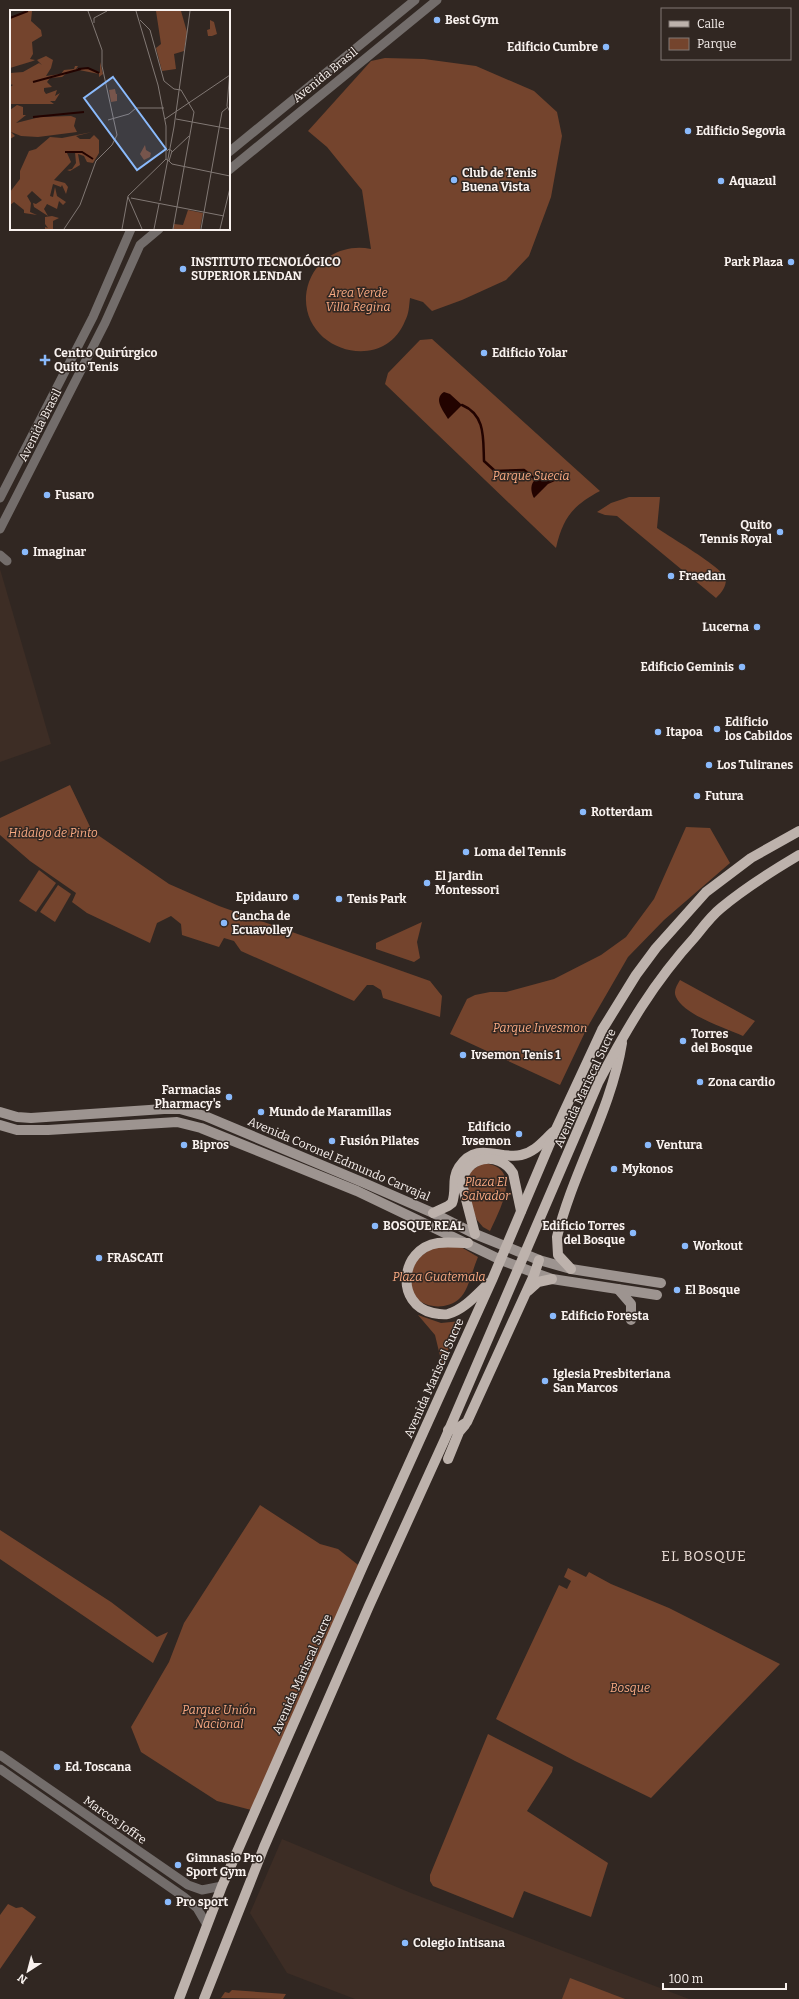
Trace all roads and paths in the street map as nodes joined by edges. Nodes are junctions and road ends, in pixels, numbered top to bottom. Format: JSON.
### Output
{"nodes":[{"id":1,"x":415,"y":0,"type":"edge"},
{"id":2,"x":437,"y":0,"type":"edge"},
{"id":3,"x":230,"y":151,"type":"edge"},
{"id":4,"x":230,"y":169,"type":"edge"},
{"id":5,"x":132,"y":230,"type":"edge"},
{"id":6,"x":158,"y":230,"type":"edge"},
{"id":7,"x":0,"y":498,"type":"edge"},
{"id":8,"x":0,"y":529,"type":"edge"},
{"id":9,"x":799,"y":831,"type":"edge"},
{"id":10,"x":799,"y":855,"type":"edge"},
{"id":11,"x":623,"y":1035,"type":"junction"},
{"id":12,"x":0,"y":1112,"type":"edge"},
{"id":13,"x":0,"y":1125,"type":"edge"},
{"id":14,"x":556,"y":1129,"type":"junction"},
{"id":15,"x":521,"y":1212,"type":"junction"},
{"id":16,"x":433,"y":1213,"type":"junction"},
{"id":17,"x":475,"y":1234,"type":"junction"},
{"id":18,"x":468,"y":1243,"type":"junction"},
{"id":19,"x":539,"y":1260,"type":"junction"},
{"id":20,"x":571,"y":1269,"type":"junction"},
{"id":21,"x":535,"y":1273,"type":"junction"},
{"id":22,"x":552,"y":1279,"type":"junction"},
{"id":23,"x":492,"y":1280,"type":"junction"},
{"id":24,"x":661,"y":1283,"type":"dead end"},
{"id":25,"x":618,"y":1289,"type":"junction"},
{"id":26,"x":657,"y":1295,"type":"dead end"},
{"id":27,"x":522,"y":1299,"type":"junction"},
{"id":28,"x":631,"y":1320,"type":"dead end"},
{"id":29,"x":467,"y":1422,"type":"junction"},
{"id":30,"x":448,"y":1430,"type":"junction"},
{"id":31,"x":448,"y":1459,"type":"dead end"},
{"id":32,"x":0,"y":1754,"type":"edge"},
{"id":33,"x":0,"y":1769,"type":"edge"},
{"id":34,"x":222,"y":1886,"type":"junction"},
{"id":35,"x":207,"y":1925,"type":"junction"},
{"id":36,"x":179,"y":1999,"type":"edge"},
{"id":37,"x":204,"y":1999,"type":"edge"}],
"edges":[{"from":1,"to":3,"type":"street","name":"Avenida Brasil"},
{"from":2,"to":4,"type":"street","name":"Avenida Brasil"},
{"from":5,"to":7,"type":"street","name":"Avenida Brasil"},
{"from":6,"to":8,"type":"street","name":"Avenida Brasil"},
{"from":9,"to":14,"type":"main road","name":"Avenida Mariscal Sucre"},
{"from":10,"to":11,"type":"main road","name":"Avenida Mariscal Sucre"},
{"from":11,"to":20,"type":"main road"},
{"from":11,"to":30,"type":"main road","name":"Avenida Mariscal Sucre"},
{"from":12,"to":16,"type":"main road","name":"Avenida Coronel Edmundo Carvajal"},
{"from":13,"to":18,"type":"main road","name":"Avenida Coronel Edmundo Carvajal"},
{"from":14,"to":15,"type":"main road","name":"Avenida Mariscal Sucre"},
{"from":14,"to":16,"type":"main road"},
{"from":15,"to":17,"type":"main road"},
{"from":15,"to":23,"type":"main road","name":"Avenida Mariscal Sucre"},
{"from":16,"to":17,"type":"main road","name":"Avenida Coronel Edmundo Carvajal"},
{"from":17,"to":19,"type":"main road","name":"Avenida Coronel Edmundo Carvajal"},
{"from":18,"to":21,"type":"main road","name":"Avenida Coronel Edmundo Carvajal"},
{"from":18,"to":23,"type":"main road"},
{"from":19,"to":20,"type":"main road","name":"Avenida Coronel Edmundo Carvajal"},
{"from":19,"to":21,"type":"main road"},
{"from":20,"to":24,"type":"main road","name":"Avenida Coronel Edmundo Carvajal"},
{"from":21,"to":22,"type":"main road","name":"Avenida Coronel Edmundo Carvajal"},
{"from":21,"to":27,"type":"main road"},
{"from":22,"to":25,"type":"main road","name":"Avenida Coronel Edmundo Carvajal"},
{"from":22,"to":27,"type":"main road"},
{"from":23,"to":34,"type":"main road","name":"Avenida Mariscal Sucre"},
{"from":25,"to":26,"type":"main road","name":"Avenida Coronel Edmundo Carvajal"},
{"from":25,"to":28,"type":"main road"},
{"from":27,"to":29,"type":"main road"},
{"from":29,"to":30,"type":"main road"},
{"from":29,"to":31,"type":"main road"},
{"from":30,"to":37,"type":"main road","name":"Avenida Mariscal Sucre"},
{"from":32,"to":34,"type":"street","name":"Marcos Joffre"},
{"from":33,"to":35,"type":"street","name":"Marcos Joffre"},
{"from":34,"to":35,"type":"main road","name":"Avenida Mariscal Sucre"},
{"from":35,"to":36,"type":"main road","name":"Avenida Mariscal Sucre"}]}
